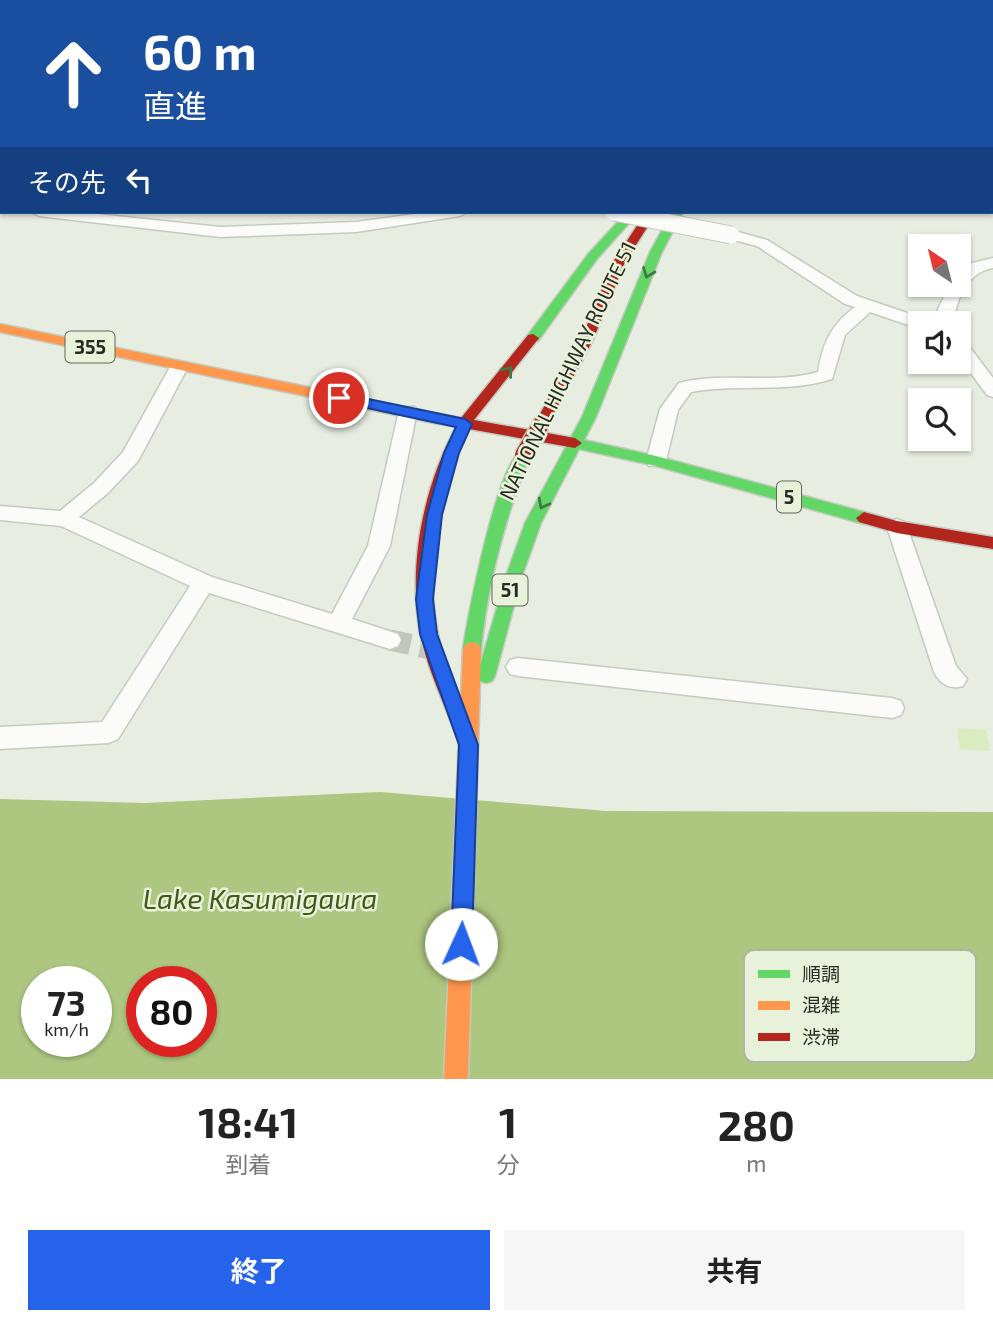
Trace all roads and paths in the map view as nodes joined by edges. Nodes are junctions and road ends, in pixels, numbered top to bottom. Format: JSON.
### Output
{"nodes":[{"id":1,"x":57,"y":214,"type":"edge"},
{"id":2,"x":446,"y":214,"type":"edge"},
{"id":3,"x":624,"y":214,"type":"edge"},
{"id":4,"x":631,"y":214,"type":"edge"},
{"id":5,"x":652,"y":214,"type":"edge"},
{"id":6,"x":676,"y":214,"type":"edge"},
{"id":7,"x":993,"y":263,"type":"edge"},
{"id":8,"x":971,"y":269,"type":"edge"},
{"id":9,"x":866,"y":307,"type":"junction"},
{"id":10,"x":908,"y":320,"type":"edge"},
{"id":11,"x":0,"y":328,"type":"edge"},
{"id":12,"x":971,"y":361,"type":"edge"},
{"id":13,"x":179,"y":367,"type":"junction"},
{"id":14,"x":993,"y":391,"type":"edge"},
{"id":15,"x":408,"y":411,"type":"junction"},
{"id":16,"x":465,"y":424,"type":"junction"},
{"id":17,"x":575,"y":443,"type":"junction"},
{"id":18,"x":656,"y":461,"type":"junction"},
{"id":19,"x":0,"y":513,"type":"edge"},
{"id":20,"x":64,"y":519,"type":"junction"},
{"id":21,"x":897,"y":527,"type":"junction"},
{"id":22,"x":993,"y":543,"type":"edge"},
{"id":23,"x":204,"y":583,"type":"junction"},
{"id":24,"x":338,"y":624,"type":"junction"},
{"id":25,"x":390,"y":640,"type":"tunnel mouth"},
{"id":26,"x":518,"y":667,"type":"dead end"},
{"id":27,"x":955,"y":679,"type":"dead end"},
{"id":28,"x":892,"y":708,"type":"dead end"},
{"id":29,"x":0,"y":738,"type":"edge"},
{"id":30,"x":469,"y":750,"type":"junction"},
{"id":31,"x":456,"y":1079,"type":"edge"}],
"edges":[{"from":1,"to":2,"type":"street"},
{"from":3,"to":9,"type":"street","bridge":true},
{"from":16,"to":4,"type":"main road","number":"51","one_way":true},
{"from":5,"to":30,"type":"main road","name":"NATIONAL HIGHWAY ROUTE 51","number":"51","bridge":true},
{"from":6,"to":17,"type":"main road","number":"51","one_way":true},
{"from":7,"to":8,"type":"street"},
{"from":9,"to":10,"type":"street"},
{"from":9,"to":18,"type":"street"},
{"from":11,"to":13,"type":"main road","number":"355"},
{"from":12,"to":14,"type":"street"},
{"from":13,"to":15,"type":"main road","number":"355"},
{"from":13,"to":20,"type":"street"},
{"from":15,"to":16,"type":"main road","number":"355"},
{"from":15,"to":24,"type":"street"},
{"from":16,"to":17,"type":"main road","number":"355"},
{"from":16,"to":30,"type":"main road","number":"51"},
{"from":17,"to":18,"type":"main road","number":"5"},
{"from":17,"to":30,"type":"main road","number":"51","one_way":true},
{"from":18,"to":21,"type":"main road","number":"5"},
{"from":19,"to":20,"type":"street"},
{"from":20,"to":23,"type":"street"},
{"from":21,"to":22,"type":"main road","number":"5"},
{"from":21,"to":27,"type":"street"},
{"from":23,"to":24,"type":"street"},
{"from":23,"to":29,"type":"street"},
{"from":24,"to":25,"type":"street"},
{"from":26,"to":28,"type":"street"},
{"from":30,"to":31,"type":"main road","name":"NATIONAL HIGHWAY ROUTE 51","number":"51"}]}
